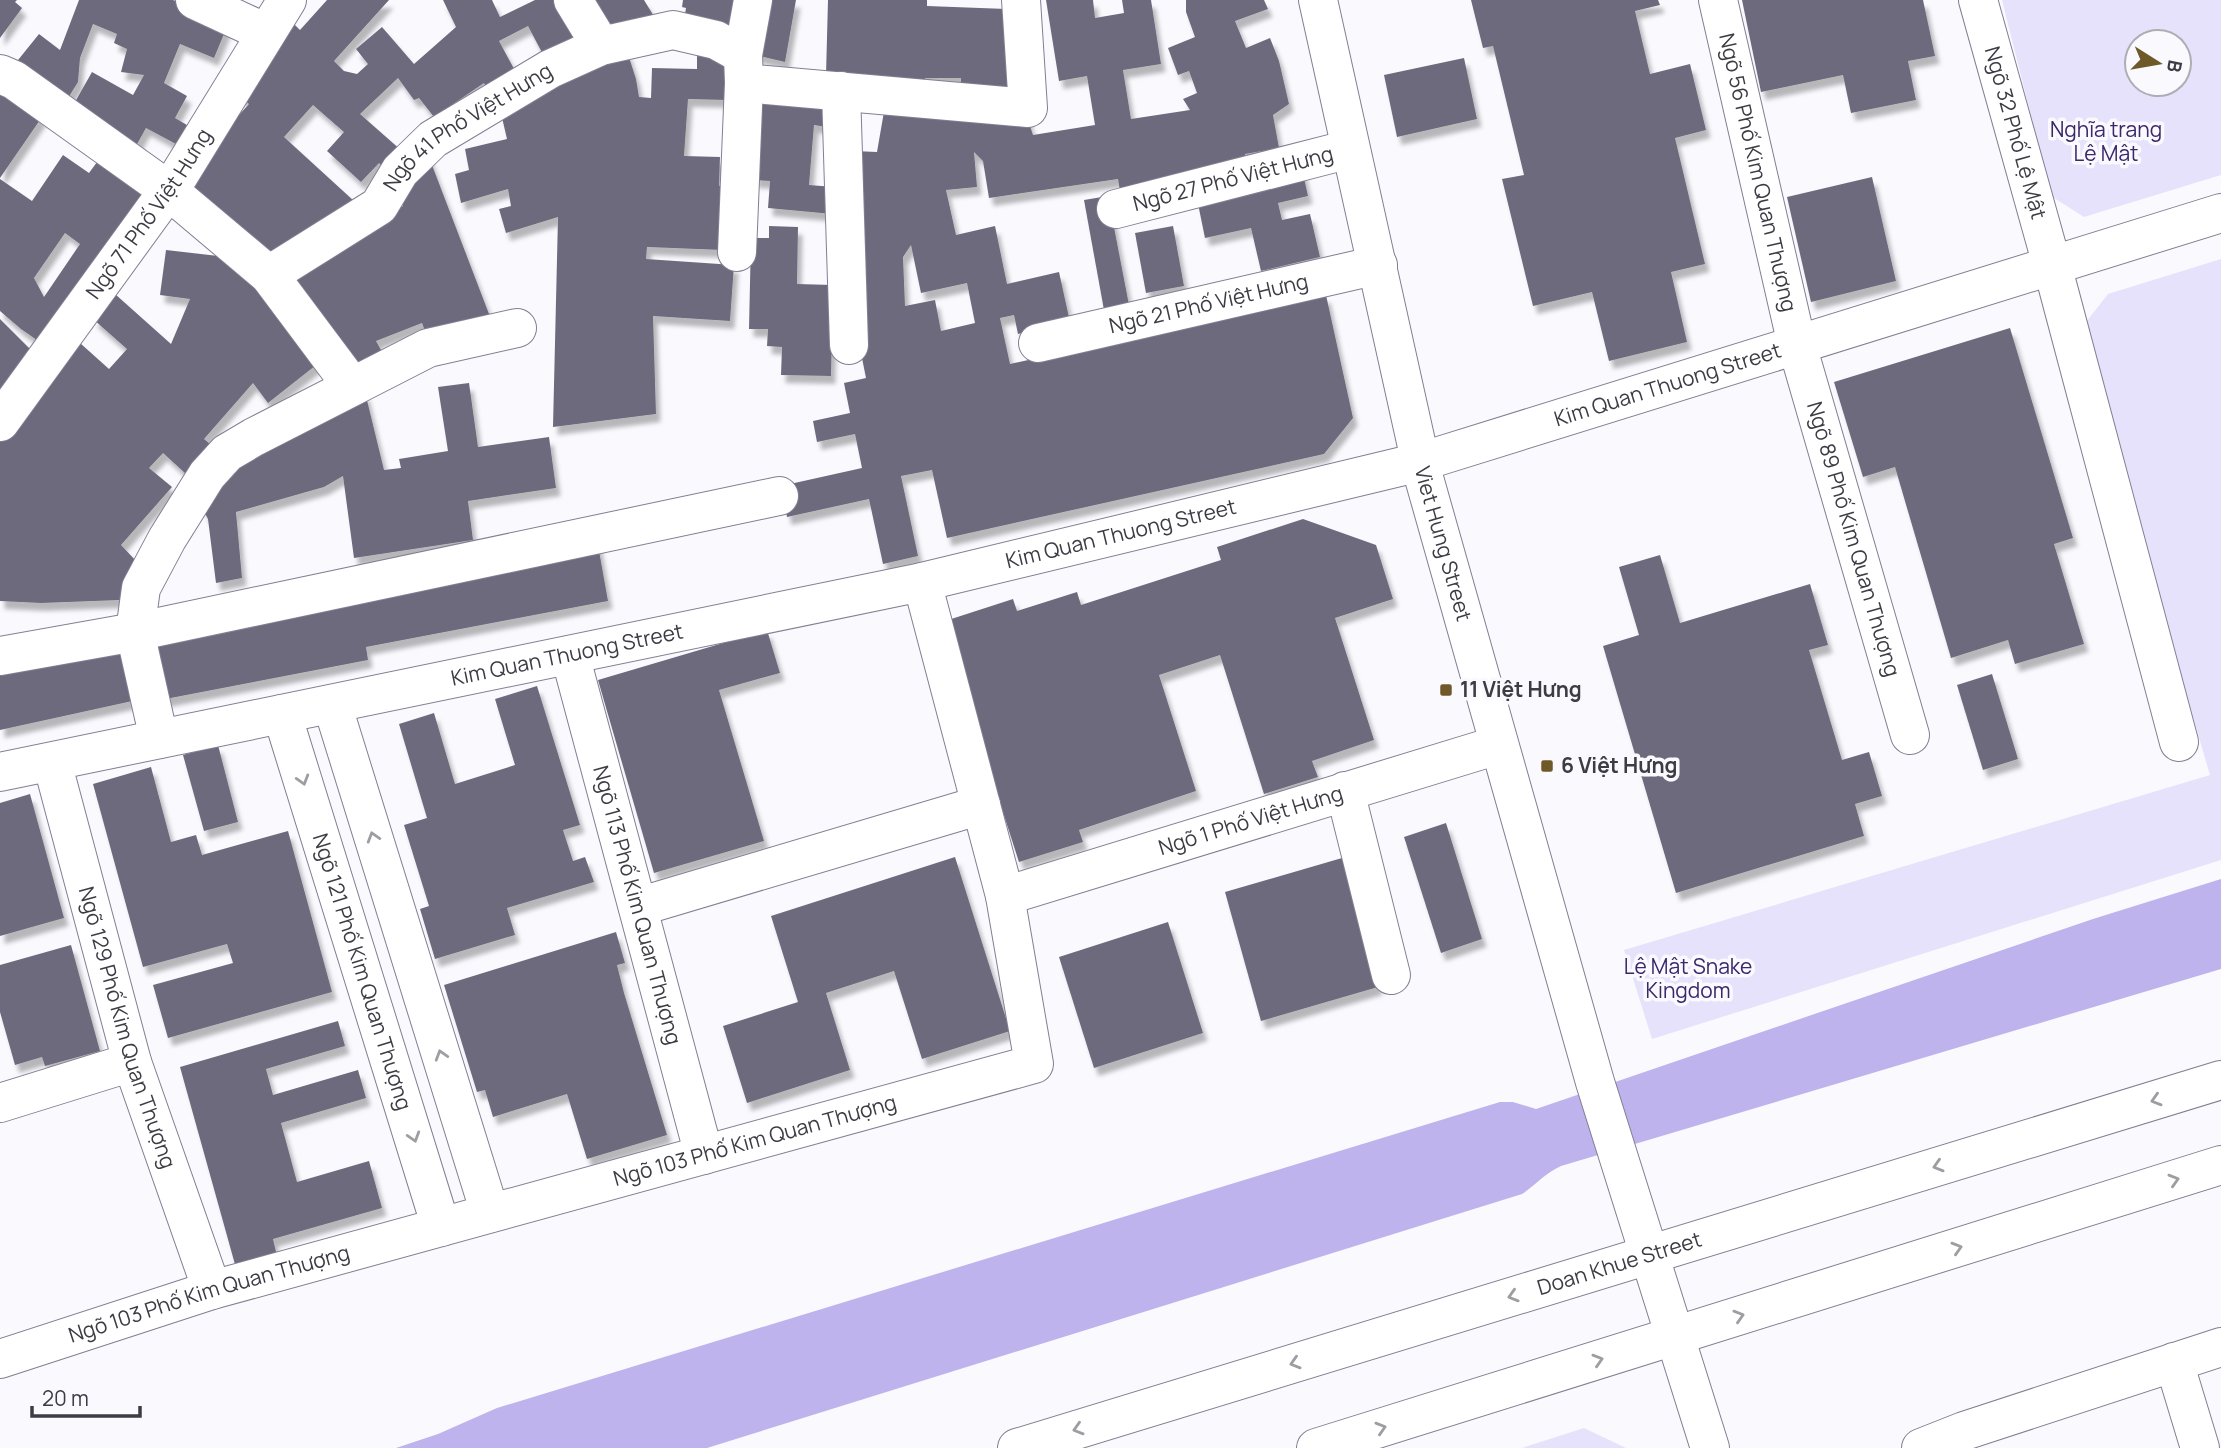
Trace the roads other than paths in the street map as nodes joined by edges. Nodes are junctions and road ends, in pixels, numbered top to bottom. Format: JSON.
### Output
{"nodes":[{"id":1,"x":195,"y":0,"type":"edge"},
{"id":2,"x":287,"y":0,"type":"edge"},
{"id":3,"x":573,"y":0,"type":"edge"},
{"id":4,"x":753,"y":0,"type":"edge"},
{"id":5,"x":1021,"y":0,"type":"edge"},
{"id":6,"x":1318,"y":0,"type":"edge"},
{"id":7,"x":1718,"y":0,"type":"edge"},
{"id":8,"x":1978,"y":0,"type":"edge"},
{"id":9,"x":674,"y":15,"type":"edge"},
{"id":10,"x":266,"y":33,"type":"junction"},
{"id":11,"x":601,"y":46,"type":"junction"},
{"id":12,"x":744,"y":69,"type":"junction"},
{"id":13,"x":0,"y":74,"type":"edge"},
{"id":14,"x":841,"y":91,"type":"junction"},
{"id":15,"x":1350,"y":149,"type":"junction"},
{"id":16,"x":168,"y":190,"type":"junction"},
{"id":17,"x":1116,"y":209,"type":"dead end"},
{"id":18,"x":2221,"y":213,"type":"edge"},
{"id":19,"x":737,"y":252,"type":"dead end"},
{"id":20,"x":1378,"y":265,"type":"junction"},
{"id":21,"x":2052,"y":265,"type":"junction"},
{"id":22,"x":269,"y":275,"type":"junction"},
{"id":23,"x":517,"y":328,"type":"dead end"},
{"id":24,"x":1038,"y":343,"type":"dead end"},
{"id":25,"x":849,"y":345,"type":"dead end"},
{"id":26,"x":1797,"y":345,"type":"junction"},
{"id":27,"x":352,"y":386,"type":"junction"},
{"id":28,"x":0,"y":422,"type":"edge"},
{"id":29,"x":1420,"y":462,"type":"junction"},
{"id":30,"x":779,"y":496,"type":"dead end"},
{"id":31,"x":922,"y":582,"type":"junction"},
{"id":32,"x":135,"y":632,"type":"junction"},
{"id":33,"x":570,"y":655,"type":"junction"},
{"id":34,"x":0,"y":656,"type":"edge"},
{"id":35,"x":332,"y":705,"type":"junction"},
{"id":36,"x":282,"y":714,"type":"junction"},
{"id":37,"x":1910,"y":735,"type":"dead end"},
{"id":38,"x":159,"y":739,"type":"junction"},
{"id":39,"x":2179,"y":742,"type":"dead end"},
{"id":40,"x":1498,"y":745,"type":"junction"},
{"id":41,"x":52,"y":762,"type":"junction"},
{"id":42,"x":0,"y":772,"type":"edge"},
{"id":43,"x":1345,"y":791,"type":"junction"},
{"id":44,"x":981,"y":805,"type":"junction"},
{"id":45,"x":1005,"y":896,"type":"junction"},
{"id":46,"x":638,"y":907,"type":"junction"},
{"id":47,"x":1391,"y":975,"type":"dead end"},
{"id":48,"x":132,"y":1062,"type":"junction"},
{"id":49,"x":2221,"y":1080,"type":"edge"},
{"id":50,"x":0,"y":1103,"type":"edge"},
{"id":51,"x":704,"y":1154,"type":"junction"},
{"id":52,"x":2221,"y":1165,"type":"edge"},
{"id":53,"x":490,"y":1213,"type":"junction"},
{"id":54,"x":442,"y":1227,"type":"junction"},
{"id":55,"x":1648,"y":1255,"type":"junction"},
{"id":56,"x":212,"y":1290,"type":"junction"},
{"id":57,"x":1674,"y":1336,"type":"junction"},
{"id":58,"x":2221,"y":1348,"type":"edge"},
{"id":59,"x":0,"y":1359,"type":"edge"},
{"id":60,"x":2174,"y":1362,"type":"junction"},
{"id":61,"x":1017,"y":1448,"type":"edge"},
{"id":62,"x":1316,"y":1448,"type":"edge"},
{"id":63,"x":1710,"y":1448,"type":"edge"},
{"id":64,"x":1921,"y":1448,"type":"edge"},
{"id":65,"x":2200,"y":1448,"type":"edge"}],
"edges":[{"from":1,"to":10,"type":"street"},
{"from":2,"to":10,"type":"street","name":"Ngõ 71 Phố Việt Hưng"},
{"from":3,"to":11,"type":"street"},
{"from":4,"to":12,"type":"street"},
{"from":5,"to":14,"type":"street","name":"Ngõ 41 Phố Việt Hưng"},
{"from":6,"to":15,"type":"street","name":"Viet Hung Street"},
{"from":7,"to":26,"type":"street","name":"Ngõ 56 Phố Kim Quan Thượng"},
{"from":8,"to":21,"type":"street","name":"Ngõ 32 Phố Lệ Mật"},
{"from":9,"to":11,"type":"street","name":"Ngõ 41 Phố Việt Hưng"},
{"from":9,"to":12,"type":"street","name":"Ngõ 41 Phố Việt Hưng"},
{"from":10,"to":16,"type":"street","name":"Ngõ 71 Phố Việt Hưng"},
{"from":11,"to":22,"type":"street","name":"Ngõ 41 Phố Việt Hưng"},
{"from":12,"to":14,"type":"street","name":"Ngõ 41 Phố Việt Hưng"},
{"from":12,"to":19,"type":"street"},
{"from":13,"to":16,"type":"street"},
{"from":14,"to":25,"type":"street"},
{"from":15,"to":17,"type":"street","name":"Ngõ 27 Phố Việt Hưng"},
{"from":15,"to":20,"type":"street","name":"Viet Hung Street"},
{"from":16,"to":22,"type":"street"},
{"from":16,"to":28,"type":"street","name":"Ngõ 71 Phố Việt Hưng"},
{"from":18,"to":21,"type":"street","name":"Kim Quan Thuong Street"},
{"from":20,"to":24,"type":"street","name":"Ngõ 21 Phố Việt Hưng"},
{"from":20,"to":29,"type":"street","name":"Viet Hung Street"},
{"from":21,"to":26,"type":"street","name":"Kim Quan Thuong Street"},
{"from":21,"to":39,"type":"street","name":"Ngõ 32 Phố Lệ Mật"},
{"from":22,"to":27,"type":"street"},
{"from":23,"to":27,"type":"street"},
{"from":26,"to":29,"type":"street","name":"Kim Quan Thuong Street"},
{"from":26,"to":37,"type":"street","name":"Ngõ 89 Phố Kim Quan Thượng"},
{"from":27,"to":32,"type":"street"},
{"from":29,"to":31,"type":"street","name":"Kim Quan Thuong Street"},
{"from":29,"to":40,"type":"street","name":"Viet Hung Street"},
{"from":30,"to":32,"type":"street"},
{"from":31,"to":33,"type":"street","name":"Kim Quan Thuong Street"},
{"from":31,"to":44,"type":"street","name":"Ngõ 103 Phố Kim Quan Thượng"},
{"from":32,"to":34,"type":"street"},
{"from":32,"to":38,"type":"street"},
{"from":33,"to":35,"type":"street","name":"Kim Quan Thuong Street"},
{"from":33,"to":46,"type":"street","name":"Ngõ 113 Phố Kim Quan Thượng"},
{"from":35,"to":36,"type":"street","name":"Kim Quan Thuong Street"},
{"from":53,"to":35,"type":"street","one_way":true},
{"from":36,"to":38,"type":"street","name":"Kim Quan Thuong Street"},
{"from":36,"to":54,"type":"street","name":"Ngõ 121 Phố Kim Quan Thượng","one_way":true},
{"from":38,"to":41,"type":"street","name":"Kim Quan Thuong Street"},
{"from":40,"to":43,"type":"street","name":"Ngõ 1 Phố Việt Hưng"},
{"from":40,"to":55,"type":"street","name":"Viet Hung Street"},
{"from":41,"to":42,"type":"street","name":"Kim Quan Thuong Street"},
{"from":41,"to":48,"type":"street","name":"Ngõ 129 Phố Kim Quan Thượng"},
{"from":43,"to":45,"type":"street","name":"Ngõ 1 Phố Việt Hưng"},
{"from":43,"to":47,"type":"street"},
{"from":44,"to":45,"type":"street","name":"Ngõ 103 Phố Kim Quan Thượng"},
{"from":44,"to":46,"type":"street"},
{"from":45,"to":51,"type":"street","name":"Ngõ 103 Phố Kim Quan Thượng"},
{"from":46,"to":51,"type":"street","name":"Ngõ 113 Phố Kim Quan Thượng"},
{"from":48,"to":50,"type":"street"},
{"from":48,"to":56,"type":"street","name":"Ngõ 129 Phố Kim Quan Thượng"},
{"from":49,"to":55,"type":"street","name":"Doan Khue Street","one_way":true},
{"from":51,"to":53,"type":"street","name":"Ngõ 103 Phố Kim Quan Thượng"},
{"from":57,"to":52,"type":"street","one_way":true},
{"from":53,"to":54,"type":"street","name":"Ngõ 103 Phố Kim Quan Thượng"},
{"from":54,"to":56,"type":"street","name":"Ngõ 103 Phố Kim Quan Thượng"},
{"from":55,"to":57,"type":"street","name":"Viet Hung Street"},
{"from":55,"to":61,"type":"street","name":"Doan Khue Street","one_way":true},
{"from":56,"to":59,"type":"street","name":"Ngõ 103 Phố Kim Quan Thượng"},
{"from":62,"to":57,"type":"street","one_way":true},
{"from":57,"to":63,"type":"street","name":"Viet Hung Street"},
{"from":58,"to":60,"type":"street"},
{"from":60,"to":64,"type":"street"},
{"from":60,"to":65,"type":"street"}]}
